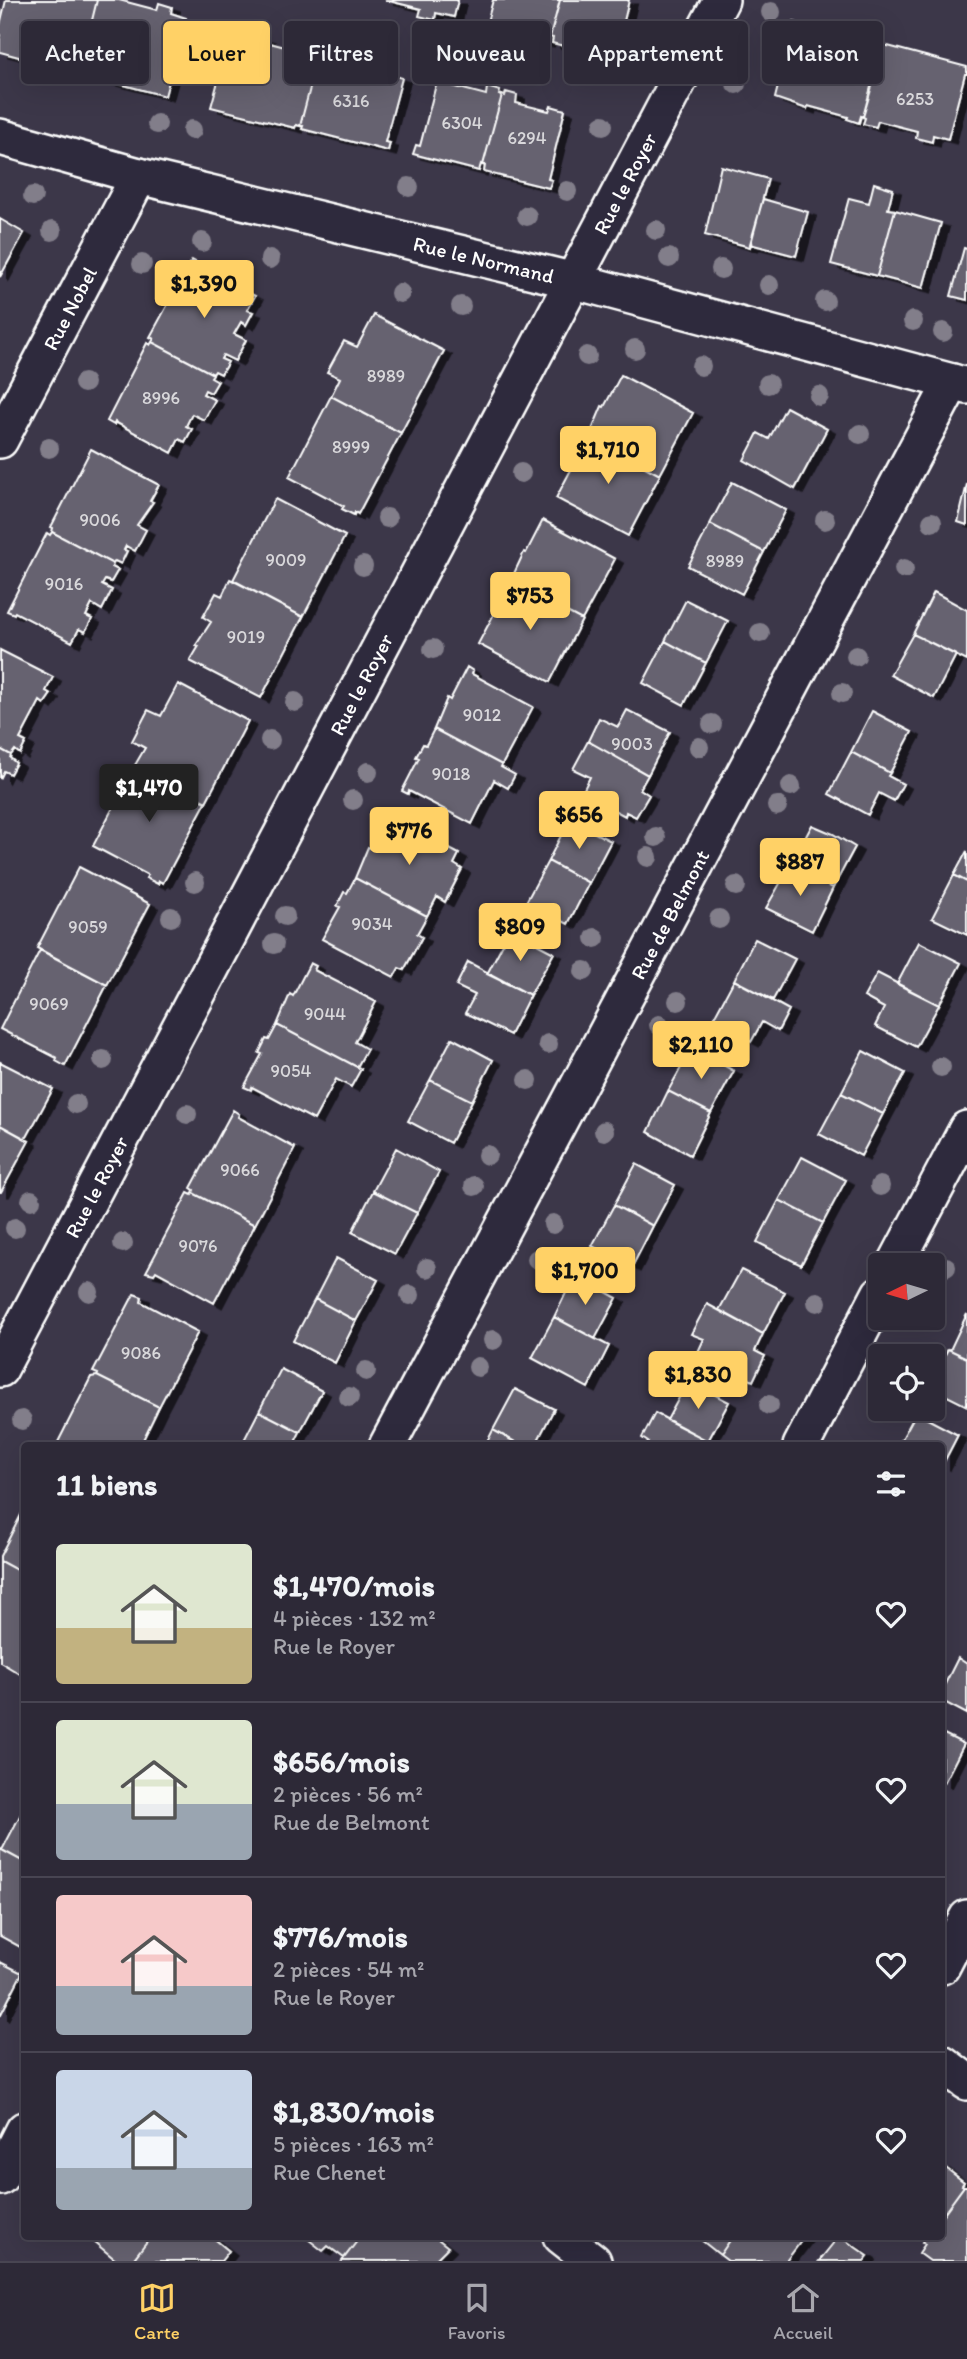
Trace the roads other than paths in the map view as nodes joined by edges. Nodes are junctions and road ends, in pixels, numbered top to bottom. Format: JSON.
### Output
{"nodes":[{"id":1,"x":721,"y":0,"type":"edge"},
{"id":2,"x":0,"y":137,"type":"edge"},
{"id":3,"x":139,"y":176,"type":"junction"},
{"id":4,"x":575,"y":281,"type":"junction"},
{"id":5,"x":960,"y":384,"type":"edge"},
{"id":6,"x":0,"y":440,"type":"edge"},
{"id":7,"x":967,"y":1129,"type":"edge"},
{"id":8,"x":901,"y":1253,"type":"edge"},
{"id":9,"x":868,"y":1317,"type":"edge"},
{"id":10,"x":0,"y":1369,"type":"edge"},
{"id":11,"x":389,"y":1442,"type":"edge"},
{"id":12,"x":803,"y":1442,"type":"edge"},
{"id":13,"x":967,"y":1918,"type":"edge"},
{"id":14,"x":945,"y":1960,"type":"edge"},
{"id":15,"x":945,"y":2065,"type":"edge"},
{"id":16,"x":967,"y":2082,"type":"edge"},
{"id":17,"x":21,"y":2136,"type":"edge"},
{"id":18,"x":0,"y":2176,"type":"edge"},
{"id":19,"x":566,"y":2240,"type":"edge"},
{"id":20,"x":593,"y":2261,"type":"edge"}],
"edges":[{"from":1,"to":4,"type":"street","name":"Rue le Royer"},
{"from":2,"to":3,"type":"street","name":"Rue le Normand"},
{"from":3,"to":4,"type":"street","name":"Rue le Normand"},
{"from":3,"to":6,"type":"street","name":"Rue Nobel"},
{"from":4,"to":5,"type":"street","name":"Rue le Normand"},
{"from":4,"to":10,"type":"street","name":"Rue le Royer"},
{"from":5,"to":11,"type":"street","name":"Rue de Belmont"},
{"from":7,"to":8,"type":"street"},
{"from":9,"to":12,"type":"street"},
{"from":13,"to":14,"type":"street"},
{"from":15,"to":16,"type":"street"},
{"from":17,"to":18,"type":"street"},
{"from":19,"to":20,"type":"street"}]}
